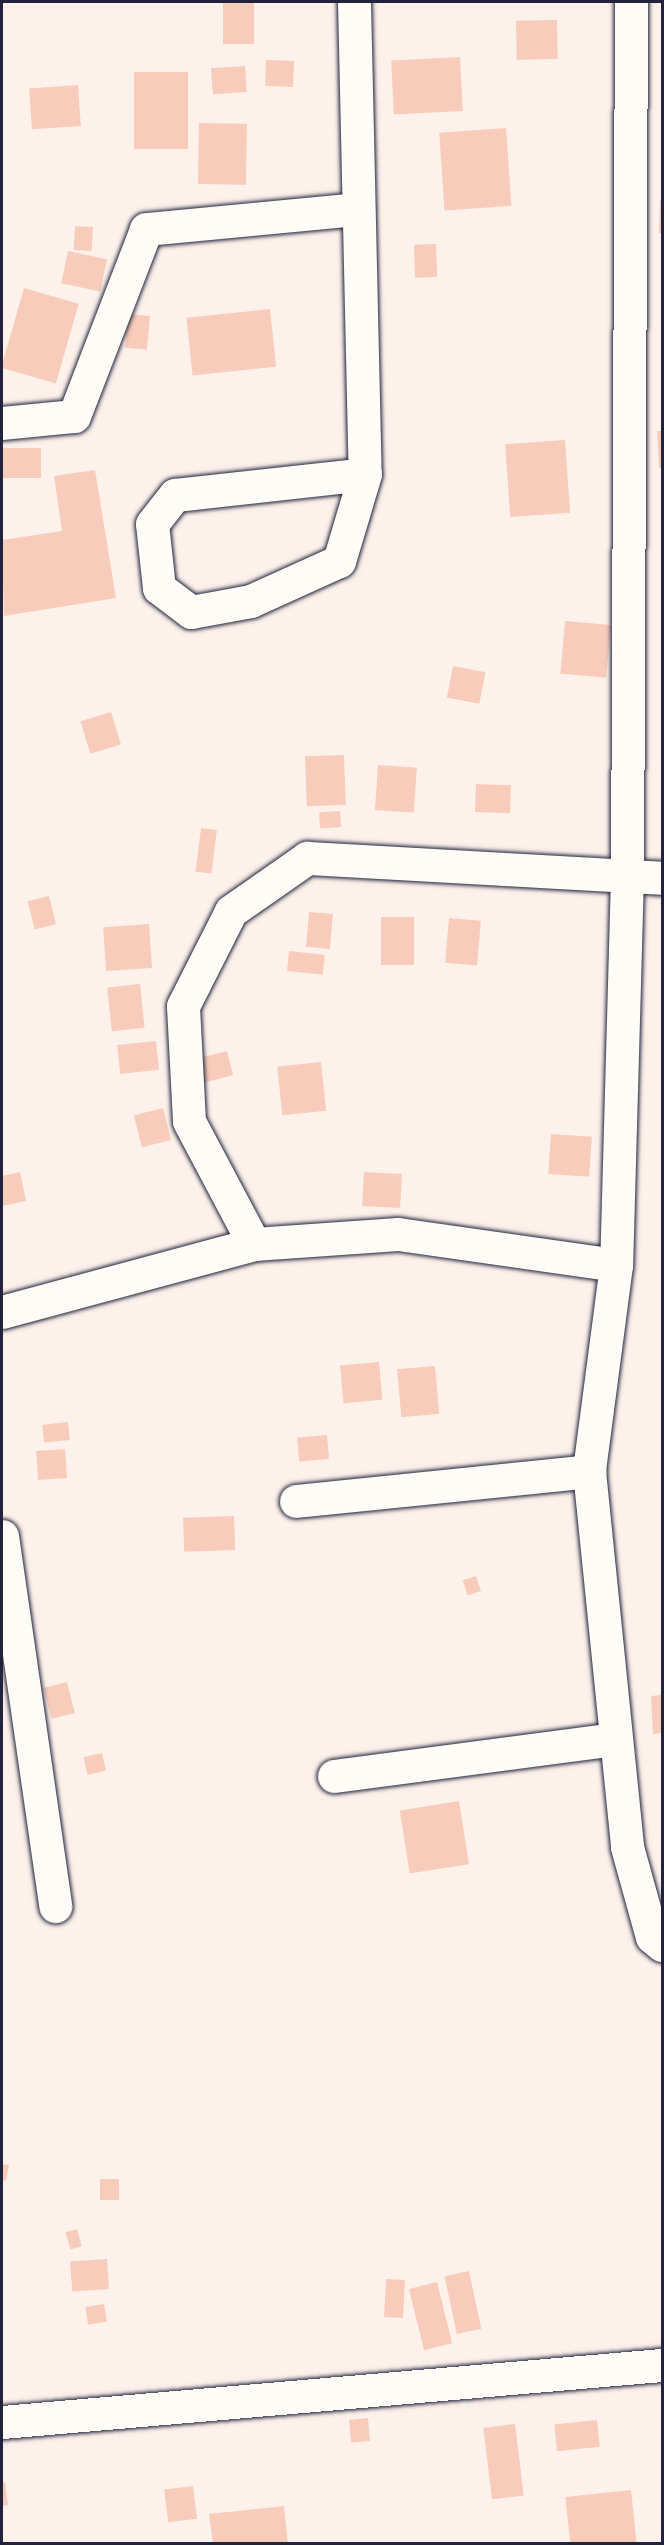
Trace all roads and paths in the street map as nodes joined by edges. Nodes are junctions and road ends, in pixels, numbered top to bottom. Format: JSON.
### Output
{"nodes":[{"id":1,"x":354,"y":2,"type":"edge"},
{"id":2,"x":632,"y":2,"type":"edge"},
{"id":3,"x":358,"y":209,"type":"junction"},
{"id":4,"x":2,"y":423,"type":"edge"},
{"id":5,"x":365,"y":474,"type":"junction"},
{"id":6,"x":627,"y":876,"type":"junction"},
{"id":7,"x":663,"y":878,"type":"edge"},
{"id":8,"x":254,"y":1244,"type":"junction"},
{"id":9,"x":616,"y":1265,"type":"junction"},
{"id":10,"x":2,"y":1312,"type":"edge"},
{"id":11,"x":589,"y":1471,"type":"junction"},
{"id":12,"x":296,"y":1501,"type":"dead end"},
{"id":13,"x":2,"y":1536,"type":"edge"},
{"id":14,"x":615,"y":1739,"type":"junction"},
{"id":15,"x":334,"y":1776,"type":"dead end"},
{"id":16,"x":55,"y":1906,"type":"dead end"},
{"id":17,"x":663,"y":1944,"type":"edge"},
{"id":18,"x":663,"y":2365,"type":"edge"},
{"id":19,"x":2,"y":2422,"type":"edge"}],
"edges":[{"from":1,"to":3,"type":"street"},
{"from":2,"to":6,"type":"street"},
{"from":3,"to":4,"type":"street"},
{"from":3,"to":5,"type":"street"},
{"from":5,"to":5,"type":"street"},
{"from":6,"to":7,"type":"street"},
{"from":6,"to":8,"type":"street"},
{"from":6,"to":9,"type":"street"},
{"from":8,"to":9,"type":"street"},
{"from":8,"to":10,"type":"street"},
{"from":9,"to":11,"type":"street"},
{"from":11,"to":12,"type":"street"},
{"from":11,"to":14,"type":"street"},
{"from":13,"to":16,"type":"street"},
{"from":14,"to":15,"type":"street"},
{"from":14,"to":17,"type":"street"},
{"from":18,"to":19,"type":"street"}]}
